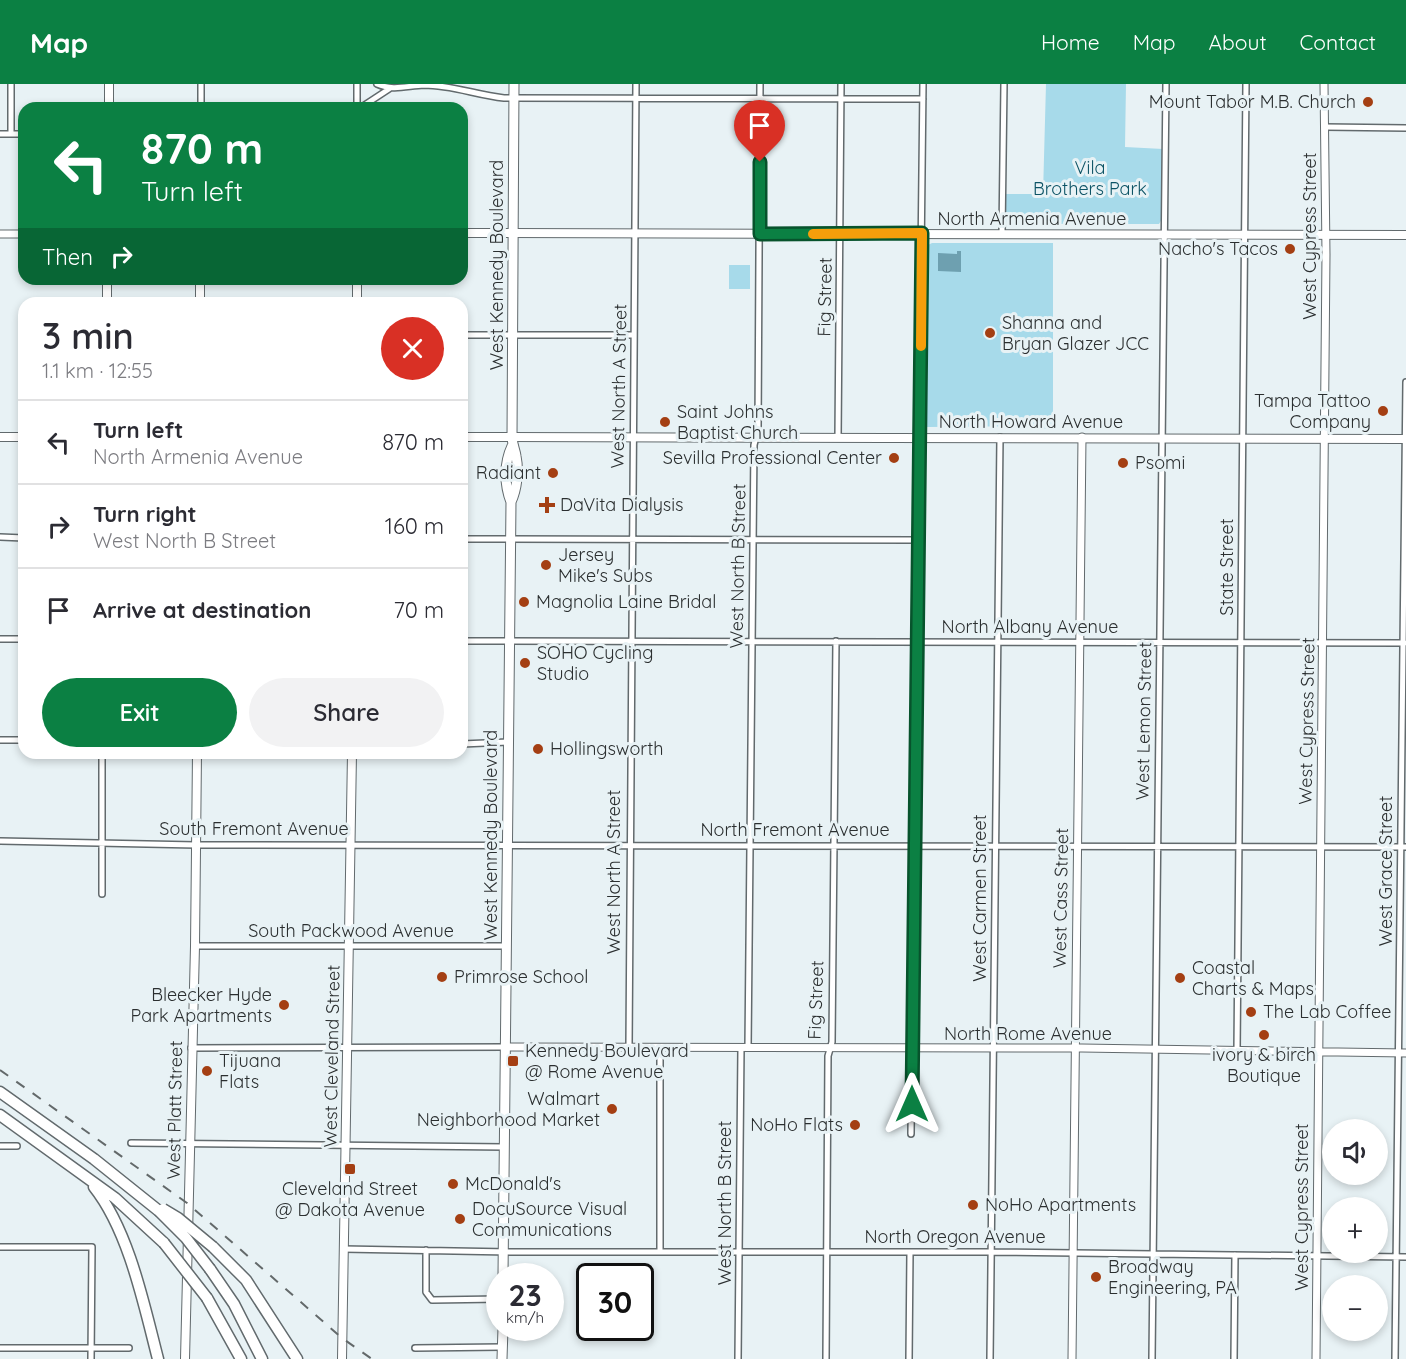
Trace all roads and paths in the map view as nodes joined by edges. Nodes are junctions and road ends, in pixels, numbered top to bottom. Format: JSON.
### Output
{"nodes":[{"id":1,"x":11,"y":84,"type":"edge"},
{"id":2,"x":109,"y":84,"type":"edge"},
{"id":3,"x":201,"y":84,"type":"edge"},
{"id":4,"x":357,"y":84,"type":"edge"},
{"id":5,"x":377,"y":84,"type":"edge"},
{"id":6,"x":514,"y":84,"type":"edge"},
{"id":7,"x":636,"y":84,"type":"edge"},
{"id":8,"x":760,"y":84,"type":"edge"},
{"id":9,"x":841,"y":84,"type":"edge"},
{"id":10,"x":923,"y":84,"type":"edge"},
{"id":11,"x":1004,"y":84,"type":"edge"},
{"id":12,"x":1166,"y":84,"type":"edge"},
{"id":13,"x":1246,"y":84,"type":"edge"},
{"id":14,"x":1324,"y":84,"type":"edge"},
{"id":15,"x":424,"y":85,"type":"edge"},
{"id":16,"x":464,"y":87,"type":"edge"},
{"id":17,"x":389,"y":89,"type":"junction"},
{"id":18,"x":514,"y":98,"type":"junction"},
{"id":19,"x":636,"y":98,"type":"junction"},
{"id":20,"x":760,"y":98,"type":"junction"},
{"id":21,"x":841,"y":99,"type":"junction"},
{"id":22,"x":923,"y":99,"type":"junction"},
{"id":23,"x":109,"y":102,"type":"edge"},
{"id":24,"x":201,"y":102,"type":"edge"},
{"id":25,"x":358,"y":102,"type":"edge"},
{"id":26,"x":368,"y":102,"type":"edge"},
{"id":27,"x":1325,"y":127,"type":"junction"},
{"id":28,"x":1406,"y":128,"type":"edge"},
{"id":29,"x":0,"y":134,"type":"edge"},
{"id":30,"x":11,"y":134,"type":"junction"},
{"id":31,"x":18,"y":134,"type":"edge"},
{"id":32,"x":468,"y":233,"type":"edge"},
{"id":33,"x":514,"y":233,"type":"junction"},
{"id":34,"x":636,"y":233,"type":"junction"},
{"id":35,"x":922,"y":233,"type":"junction"},
{"id":36,"x":1002,"y":233,"type":"junction"},
{"id":37,"x":1246,"y":233,"type":"junction"},
{"id":38,"x":0,"y":234,"type":"edge"},
{"id":39,"x":18,"y":234,"type":"edge"},
{"id":40,"x":760,"y":234,"type":"junction"},
{"id":41,"x":840,"y":234,"type":"junction"},
{"id":42,"x":1165,"y":234,"type":"junction"},
{"id":43,"x":1326,"y":234,"type":"junction"},
{"id":44,"x":1406,"y":235,"type":"edge"},
{"id":45,"x":634,"y":334,"type":"junction"},
{"id":46,"x":468,"y":335,"type":"edge"},
{"id":47,"x":513,"y":335,"type":"junction"},
{"id":48,"x":1406,"y":382,"type":"edge"},
{"id":49,"x":18,"y":436,"type":"edge"},
{"id":50,"x":0,"y":437,"type":"edge"},
{"id":51,"x":468,"y":437,"type":"edge"},
{"id":52,"x":920,"y":437,"type":"junction"},
{"id":53,"x":1000,"y":437,"type":"junction"},
{"id":54,"x":1082,"y":437,"type":"junction"},
{"id":55,"x":633,"y":438,"type":"junction"},
{"id":56,"x":756,"y":438,"type":"junction"},
{"id":57,"x":838,"y":438,"type":"junction"},
{"id":58,"x":1162,"y":438,"type":"junction"},
{"id":59,"x":1243,"y":438,"type":"junction"},
{"id":60,"x":1324,"y":438,"type":"junction"},
{"id":61,"x":1406,"y":439,"type":"edge"},
{"id":62,"x":512,"y":441,"type":"junction"},
{"id":63,"x":0,"y":537,"type":"edge"},
{"id":64,"x":18,"y":537,"type":"edge"},
{"id":65,"x":510,"y":538,"type":"junction"},
{"id":66,"x":468,"y":539,"type":"edge"},
{"id":67,"x":632,"y":539,"type":"junction"},
{"id":68,"x":753,"y":539,"type":"junction"},
{"id":69,"x":918,"y":540,"type":"junction"},
{"id":70,"x":0,"y":639,"type":"edge"},
{"id":71,"x":18,"y":639,"type":"edge"},
{"id":72,"x":468,"y":641,"type":"edge"},
{"id":73,"x":509,"y":641,"type":"junction"},
{"id":74,"x":631,"y":641,"type":"junction"},
{"id":75,"x":752,"y":641,"type":"junction"},
{"id":76,"x":836,"y":641,"type":"junction"},
{"id":77,"x":998,"y":641,"type":"junction"},
{"id":78,"x":918,"y":642,"type":"junction"},
{"id":79,"x":1079,"y":642,"type":"junction"},
{"id":80,"x":1160,"y":642,"type":"junction"},
{"id":81,"x":1242,"y":642,"type":"junction"},
{"id":82,"x":1322,"y":642,"type":"junction"},
{"id":83,"x":1405,"y":643,"type":"edge"},
{"id":84,"x":0,"y":740,"type":"edge"},
{"id":85,"x":18,"y":740,"type":"edge"},
{"id":86,"x":508,"y":742,"type":"junction"},
{"id":87,"x":468,"y":744,"type":"edge"},
{"id":88,"x":102,"y":759,"type":"edge"},
{"id":89,"x":197,"y":759,"type":"edge"},
{"id":90,"x":352,"y":759,"type":"edge"},
{"id":91,"x":0,"y":841,"type":"edge"},
{"id":92,"x":101,"y":842,"type":"junction"},
{"id":93,"x":196,"y":844,"type":"junction"},
{"id":94,"x":351,"y":844,"type":"junction"},
{"id":95,"x":507,"y":844,"type":"junction"},
{"id":96,"x":629,"y":845,"type":"junction"},
{"id":97,"x":750,"y":845,"type":"junction"},
{"id":98,"x":834,"y":845,"type":"junction"},
{"id":99,"x":915,"y":845,"type":"junction"},
{"id":100,"x":996,"y":845,"type":"junction"},
{"id":101,"x":1077,"y":846,"type":"junction"},
{"id":102,"x":1158,"y":846,"type":"junction"},
{"id":103,"x":1239,"y":846,"type":"junction"},
{"id":104,"x":1320,"y":846,"type":"junction"},
{"id":105,"x":1404,"y":847,"type":"edge"},
{"id":106,"x":102,"y":894,"type":"dead end"},
{"id":107,"x":350,"y":945,"type":"junction"},
{"id":108,"x":195,"y":946,"type":"junction"},
{"id":109,"x":507,"y":946,"type":"junction"},
{"id":110,"x":505,"y":1047,"type":"junction"},
{"id":111,"x":628,"y":1047,"type":"junction"},
{"id":112,"x":191,"y":1048,"type":"junction"},
{"id":113,"x":347,"y":1048,"type":"junction"},
{"id":114,"x":660,"y":1048,"type":"junction"},
{"id":115,"x":744,"y":1048,"type":"junction"},
{"id":116,"x":830,"y":1048,"type":"junction"},
{"id":117,"x":912,"y":1048,"type":"junction"},
{"id":118,"x":994,"y":1048,"type":"junction"},
{"id":119,"x":1074,"y":1048,"type":"junction"},
{"id":120,"x":1155,"y":1050,"type":"junction"},
{"id":121,"x":1236,"y":1051,"type":"junction"},
{"id":122,"x":1318,"y":1052,"type":"junction"},
{"id":123,"x":1402,"y":1052,"type":"edge"},
{"id":124,"x":0,"y":1092,"type":"edge"},
{"id":125,"x":0,"y":1116,"type":"edge"},
{"id":126,"x":911,"y":1134,"type":"dead end"},
{"id":127,"x":131,"y":1143,"type":"dead end"},
{"id":128,"x":189,"y":1144,"type":"junction"},
{"id":129,"x":0,"y":1146,"type":"edge"},
{"id":130,"x":16,"y":1146,"type":"dead end"},
{"id":131,"x":345,"y":1147,"type":"junction"},
{"id":132,"x":504,"y":1147,"type":"junction"},
{"id":133,"x":87,"y":1178,"type":"junction"},
{"id":134,"x":156,"y":1207,"type":"junction"},
{"id":135,"x":0,"y":1247,"type":"edge"},
{"id":136,"x":343,"y":1249,"type":"junction"},
{"id":137,"x":426,"y":1250,"type":"junction"},
{"id":138,"x":503,"y":1251,"type":"junction"},
{"id":139,"x":660,"y":1252,"type":"junction"},
{"id":140,"x":739,"y":1252,"type":"junction"},
{"id":141,"x":827,"y":1252,"type":"junction"},
{"id":142,"x":910,"y":1252,"type":"junction"},
{"id":143,"x":991,"y":1252,"type":"junction"},
{"id":144,"x":1072,"y":1254,"type":"junction"},
{"id":145,"x":1154,"y":1254,"type":"junction"},
{"id":146,"x":1235,"y":1255,"type":"junction"},
{"id":147,"x":1317,"y":1256,"type":"junction"},
{"id":148,"x":1396,"y":1257,"type":"junction"},
{"id":149,"x":1406,"y":1257,"type":"edge"},
{"id":150,"x":503,"y":1263,"type":"edge"},
{"id":151,"x":486,"y":1299,"type":"edge"},
{"id":152,"x":502,"y":1341,"type":"edge"},
{"id":153,"x":502,"y":1347,"type":"junction"},
{"id":154,"x":0,"y":1348,"type":"edge"},
{"id":155,"x":91,"y":1348,"type":"junction"},
{"id":156,"x":129,"y":1348,"type":"dead end"},
{"id":157,"x":415,"y":1348,"type":"dead end"},
{"id":158,"x":91,"y":1359,"type":"edge"},
{"id":159,"x":158,"y":1359,"type":"edge"},
{"id":160,"x":185,"y":1359,"type":"edge"},
{"id":161,"x":241,"y":1359,"type":"edge"},
{"id":162,"x":262,"y":1359,"type":"edge"},
{"id":163,"x":297,"y":1359,"type":"edge"},
{"id":164,"x":342,"y":1359,"type":"edge"},
{"id":165,"x":502,"y":1359,"type":"edge"},
{"id":166,"x":738,"y":1359,"type":"edge"},
{"id":167,"x":826,"y":1359,"type":"edge"},
{"id":168,"x":909,"y":1359,"type":"edge"},
{"id":169,"x":990,"y":1359,"type":"edge"},
{"id":170,"x":1072,"y":1359,"type":"edge"},
{"id":171,"x":1152,"y":1359,"type":"edge"},
{"id":172,"x":1233,"y":1359,"type":"edge"},
{"id":173,"x":1316,"y":1359,"type":"edge"},
{"id":174,"x":1395,"y":1359,"type":"edge"}],
"edges":[{"from":1,"to":30,"type":"street"},
{"from":2,"to":23,"type":"main road"},
{"from":3,"to":24,"type":"street"},
{"from":4,"to":25,"type":"street"},
{"from":5,"to":17,"type":"street"},
{"from":6,"to":18,"type":"main road","name":"West Kennedy Boulevard"},
{"from":7,"to":19,"type":"street","name":"West North A Street"},
{"from":8,"to":20,"type":"street","name":"West North B Street"},
{"from":9,"to":21,"type":"street","name":"Fig Street"},
{"from":10,"to":22,"type":"street"},
{"from":11,"to":36,"type":"street"},
{"from":12,"to":42,"type":"street","name":"West Lemon Street"},
{"from":13,"to":37,"type":"street","name":"State Street"},
{"from":14,"to":27,"type":"street","name":"West Cypress Street"},
{"from":15,"to":16,"type":"street"},
{"from":15,"to":17,"type":"street"},
{"from":16,"to":18,"type":"street"},
{"from":17,"to":26,"type":"street"},
{"from":18,"to":19,"type":"street"},
{"from":18,"to":33,"type":"main road","name":"West Kennedy Boulevard"},
{"from":19,"to":20,"type":"street"},
{"from":19,"to":34,"type":"street","name":"West North A Street"},
{"from":20,"to":21,"type":"street"},
{"from":20,"to":40,"type":"street","name":"West North B Street"},
{"from":21,"to":22,"type":"street"},
{"from":21,"to":41,"type":"street","name":"Fig Street"},
{"from":22,"to":35,"type":"street"},
{"from":27,"to":28,"type":"street"},
{"from":27,"to":43,"type":"street","name":"West Cypress Street"},
{"from":29,"to":30,"type":"street"},
{"from":30,"to":31,"type":"street"},
{"from":32,"to":33,"type":"main road","name":"North Armenia Avenue"},
{"from":33,"to":34,"type":"main road","name":"North Armenia Avenue"},
{"from":33,"to":47,"type":"main road","name":"West Kennedy Boulevard"},
{"from":34,"to":40,"type":"main road","name":"North Armenia Avenue"},
{"from":34,"to":45,"type":"street","name":"West North A Street"},
{"from":35,"to":36,"type":"main road","name":"North Armenia Avenue"},
{"from":35,"to":41,"type":"main road","name":"North Armenia Avenue"},
{"from":35,"to":52,"type":"street"},
{"from":36,"to":42,"type":"main road","name":"North Armenia Avenue"},
{"from":37,"to":42,"type":"main road","name":"North Armenia Avenue"},
{"from":37,"to":43,"type":"main road","name":"North Armenia Avenue"},
{"from":37,"to":59,"type":"street","name":"State Street"},
{"from":38,"to":39,"type":"street"},
{"from":40,"to":41,"type":"main road","name":"North Armenia Avenue"},
{"from":40,"to":56,"type":"street","name":"West North B Street"},
{"from":41,"to":57,"type":"street","name":"Fig Street"},
{"from":42,"to":58,"type":"street","name":"West Lemon Street"},
{"from":43,"to":44,"type":"main road","name":"North Armenia Avenue"},
{"from":43,"to":60,"type":"street","name":"West Cypress Street"},
{"from":45,"to":47,"type":"street"},
{"from":45,"to":55,"type":"street","name":"West North A Street"},
{"from":46,"to":47,"type":"street"},
{"from":47,"to":62,"type":"main road","name":"West Kennedy Boulevard"},
{"from":48,"to":61,"type":"street","name":"West Grace Street"},
{"from":49,"to":50,"type":"main road"},
{"from":51,"to":62,"type":"main road","name":"North Howard Avenue"},
{"from":52,"to":53,"type":"main road","name":"North Howard Avenue"},
{"from":52,"to":57,"type":"main road","name":"North Howard Avenue"},
{"from":52,"to":69,"type":"street"},
{"from":53,"to":54,"type":"main road","name":"North Howard Avenue"},
{"from":53,"to":77,"type":"street","name":"West Carmen Street"},
{"from":54,"to":58,"type":"main road","name":"North Howard Avenue"},
{"from":54,"to":79,"type":"street","name":"West Cass Street"},
{"from":55,"to":56,"type":"main road","name":"North Howard Avenue"},
{"from":55,"to":62,"type":"main road","name":"North Howard Avenue"},
{"from":55,"to":67,"type":"street","name":"West North A Street"},
{"from":56,"to":57,"type":"main road","name":"North Howard Avenue"},
{"from":56,"to":68,"type":"street","name":"West North B Street"},
{"from":58,"to":59,"type":"main road","name":"North Howard Avenue"},
{"from":58,"to":80,"type":"street","name":"West Lemon Street"},
{"from":59,"to":60,"type":"main road","name":"North Howard Avenue"},
{"from":59,"to":81,"type":"street","name":"State Street"},
{"from":60,"to":61,"type":"main road","name":"North Howard Avenue"},
{"from":60,"to":82,"type":"street","name":"West Cypress Street"},
{"from":61,"to":83,"type":"street","name":"West Grace Street"},
{"from":62,"to":65,"type":"main road","name":"West Kennedy Boulevard"},
{"from":63,"to":64,"type":"street"},
{"from":65,"to":66,"type":"street"},
{"from":65,"to":67,"type":"street"},
{"from":65,"to":73,"type":"main road","name":"West Kennedy Boulevard"},
{"from":67,"to":68,"type":"street"},
{"from":67,"to":74,"type":"street","name":"West North A Street"},
{"from":68,"to":69,"type":"street"},
{"from":68,"to":75,"type":"street","name":"West North B Street"},
{"from":69,"to":78,"type":"street"},
{"from":70,"to":71,"type":"street"},
{"from":72,"to":73,"type":"street","name":"North Albany Avenue"},
{"from":73,"to":74,"type":"street","name":"North Albany Avenue"},
{"from":73,"to":86,"type":"main road","name":"West Kennedy Boulevard"},
{"from":74,"to":75,"type":"street","name":"North Albany Avenue"},
{"from":74,"to":96,"type":"street","name":"West North A Street"},
{"from":75,"to":76,"type":"street","name":"North Albany Avenue"},
{"from":75,"to":97,"type":"street","name":"West North B Street"},
{"from":76,"to":78,"type":"street","name":"North Albany Avenue"},
{"from":76,"to":98,"type":"street","name":"Fig Street"},
{"from":77,"to":78,"type":"street","name":"North Albany Avenue"},
{"from":77,"to":79,"type":"street","name":"North Albany Avenue"},
{"from":77,"to":100,"type":"street","name":"West Carmen Street"},
{"from":78,"to":99,"type":"street"},
{"from":79,"to":80,"type":"street","name":"North Albany Avenue"},
{"from":79,"to":101,"type":"street","name":"West Cass Street"},
{"from":80,"to":81,"type":"street","name":"North Albany Avenue"},
{"from":80,"to":102,"type":"street","name":"West Lemon Street"},
{"from":81,"to":82,"type":"street","name":"North Albany Avenue"},
{"from":81,"to":103,"type":"street","name":"State Street"},
{"from":82,"to":83,"type":"street","name":"North Albany Avenue"},
{"from":82,"to":104,"type":"street","name":"West Cypress Street"},
{"from":83,"to":105,"type":"street","name":"West Grace Street"},
{"from":84,"to":85,"type":"street"},
{"from":86,"to":87,"type":"street"},
{"from":86,"to":95,"type":"main road","name":"West Kennedy Boulevard"},
{"from":88,"to":92,"type":"street"},
{"from":89,"to":93,"type":"main road","name":"West Platt Street"},
{"from":90,"to":94,"type":"main road","name":"West Cleveland Street"},
{"from":91,"to":92,"type":"street","name":"South Fremont Avenue"},
{"from":92,"to":93,"type":"street","name":"South Fremont Avenue"},
{"from":92,"to":106,"type":"street"},
{"from":93,"to":94,"type":"street","name":"South Fremont Avenue"},
{"from":93,"to":108,"type":"main road","name":"West Platt Street"},
{"from":94,"to":95,"type":"street","name":"South Fremont Avenue"},
{"from":94,"to":107,"type":"main road","name":"West Cleveland Street"},
{"from":95,"to":96,"type":"street","name":"North Fremont Avenue"},
{"from":95,"to":109,"type":"main road","name":"West Kennedy Boulevard"},
{"from":96,"to":97,"type":"street","name":"North Fremont Avenue"},
{"from":96,"to":111,"type":"street","name":"West North A Street"},
{"from":97,"to":98,"type":"street","name":"North Fremont Avenue"},
{"from":97,"to":115,"type":"street","name":"West North B Street"},
{"from":98,"to":99,"type":"street","name":"North Fremont Avenue"},
{"from":98,"to":116,"type":"street","name":"Fig Street"},
{"from":99,"to":100,"type":"street","name":"North Fremont Avenue"},
{"from":99,"to":117,"type":"street"},
{"from":100,"to":101,"type":"street","name":"North Fremont Avenue"},
{"from":100,"to":118,"type":"street","name":"West Carmen Street"},
{"from":101,"to":102,"type":"street","name":"North Fremont Avenue"},
{"from":101,"to":119,"type":"street","name":"West Cass Street"},
{"from":102,"to":103,"type":"street","name":"North Fremont Avenue"},
{"from":102,"to":120,"type":"street","name":"West Lemon Street"},
{"from":103,"to":104,"type":"street","name":"North Fremont Avenue"},
{"from":103,"to":121,"type":"street","name":"State Street"},
{"from":104,"to":105,"type":"street","name":"North Fremont Avenue"},
{"from":104,"to":122,"type":"street","name":"West Cypress Street"},
{"from":105,"to":123,"type":"street","name":"West Grace Street"},
{"from":107,"to":108,"type":"street","name":"South Packwood Avenue"},
{"from":107,"to":109,"type":"street","name":"South Packwood Avenue"},
{"from":107,"to":113,"type":"main road","name":"West Cleveland Street"},
{"from":108,"to":112,"type":"main road","name":"West Platt Street"},
{"from":109,"to":110,"type":"main road","name":"West Kennedy Boulevard"},
{"from":110,"to":111,"type":"street","name":"North Rome Avenue"},
{"from":110,"to":113,"type":"street"},
{"from":110,"to":132,"type":"main road","name":"West Kennedy Boulevard"},
{"from":111,"to":114,"type":"street","name":"North Rome Avenue"},
{"from":112,"to":113,"type":"street"},
{"from":112,"to":128,"type":"main road","name":"West Platt Street"},
{"from":113,"to":131,"type":"main road","name":"West Cleveland Street"},
{"from":114,"to":115,"type":"street","name":"North Rome Avenue"},
{"from":114,"to":139,"type":"street"},
{"from":115,"to":116,"type":"street","name":"North Rome Avenue"},
{"from":115,"to":140,"type":"street","name":"West North B Street"},
{"from":116,"to":117,"type":"street","name":"North Rome Avenue"},
{"from":116,"to":141,"type":"street","name":"Fig Street"},
{"from":117,"to":118,"type":"street","name":"North Rome Avenue"},
{"from":117,"to":126,"type":"street"},
{"from":118,"to":119,"type":"street","name":"North Rome Avenue"},
{"from":118,"to":143,"type":"street","name":"West Carmen Street"},
{"from":119,"to":120,"type":"street","name":"North Rome Avenue"},
{"from":119,"to":144,"type":"street","name":"West Cass Street"},
{"from":120,"to":121,"type":"street","name":"North Rome Avenue"},
{"from":120,"to":145,"type":"street","name":"West Lemon Street"},
{"from":121,"to":122,"type":"street","name":"North Rome Avenue"},
{"from":122,"to":123,"type":"street","name":"North Rome Avenue"},
{"from":122,"to":147,"type":"street","name":"West Cypress Street"},
{"from":123,"to":148,"type":"street","name":"West Grace Street"},
{"from":124,"to":134,"type":"highway"},
{"from":125,"to":133,"type":"highway"},
{"from":127,"to":128,"type":"street"},
{"from":128,"to":131,"type":"street"},
{"from":128,"to":160,"type":"main road","name":"West Platt Street"},
{"from":129,"to":130,"type":"street"},
{"from":131,"to":132,"type":"street"},
{"from":131,"to":136,"type":"main road","name":"West Cleveland Street"},
{"from":132,"to":138,"type":"main road","name":"West Kennedy Boulevard"},
{"from":133,"to":159,"type":"highway"},
{"from":133,"to":161,"type":"highway","bridge":true},
{"from":134,"to":162,"type":"highway","bridge":true},
{"from":134,"to":163,"type":"highway","bridge":true},
{"from":135,"to":155,"type":"street"},
{"from":136,"to":137,"type":"street","name":"North Oregon Avenue"},
{"from":136,"to":164,"type":"main road","name":"West Cleveland Street"},
{"from":137,"to":138,"type":"street","name":"North Oregon Avenue"},
{"from":137,"to":151,"type":"street"},
{"from":138,"to":139,"type":"street","name":"North Oregon Avenue"},
{"from":138,"to":150,"type":"main road","name":"West Kennedy Boulevard"},
{"from":139,"to":140,"type":"street","name":"North Oregon Avenue"},
{"from":140,"to":141,"type":"street","name":"North Oregon Avenue"},
{"from":140,"to":166,"type":"street","name":"West North B Street"},
{"from":141,"to":142,"type":"street","name":"North Oregon Avenue"},
{"from":141,"to":167,"type":"street","name":"Fig Street"},
{"from":142,"to":143,"type":"street","name":"North Oregon Avenue"},
{"from":142,"to":168,"type":"street"},
{"from":143,"to":144,"type":"street","name":"North Oregon Avenue"},
{"from":143,"to":169,"type":"street","name":"West Carmen Street"},
{"from":144,"to":145,"type":"street","name":"North Oregon Avenue"},
{"from":144,"to":170,"type":"street","name":"West Cass Street"},
{"from":145,"to":146,"type":"street","name":"North Oregon Avenue"},
{"from":145,"to":171,"type":"street","name":"West Lemon Street"},
{"from":146,"to":147,"type":"street","name":"North Oregon Avenue"},
{"from":146,"to":172,"type":"street"},
{"from":147,"to":148,"type":"street","name":"North Oregon Avenue"},
{"from":147,"to":173,"type":"street","name":"West Cypress Street"},
{"from":148,"to":149,"type":"street","name":"North Oregon Avenue"},
{"from":148,"to":174,"type":"street","name":"West Grace Street"},
{"from":152,"to":153,"type":"main road"},
{"from":153,"to":157,"type":"street"},
{"from":153,"to":165,"type":"main road"},
{"from":154,"to":155,"type":"street"},
{"from":155,"to":156,"type":"street"},
{"from":155,"to":158,"type":"street"}]}
